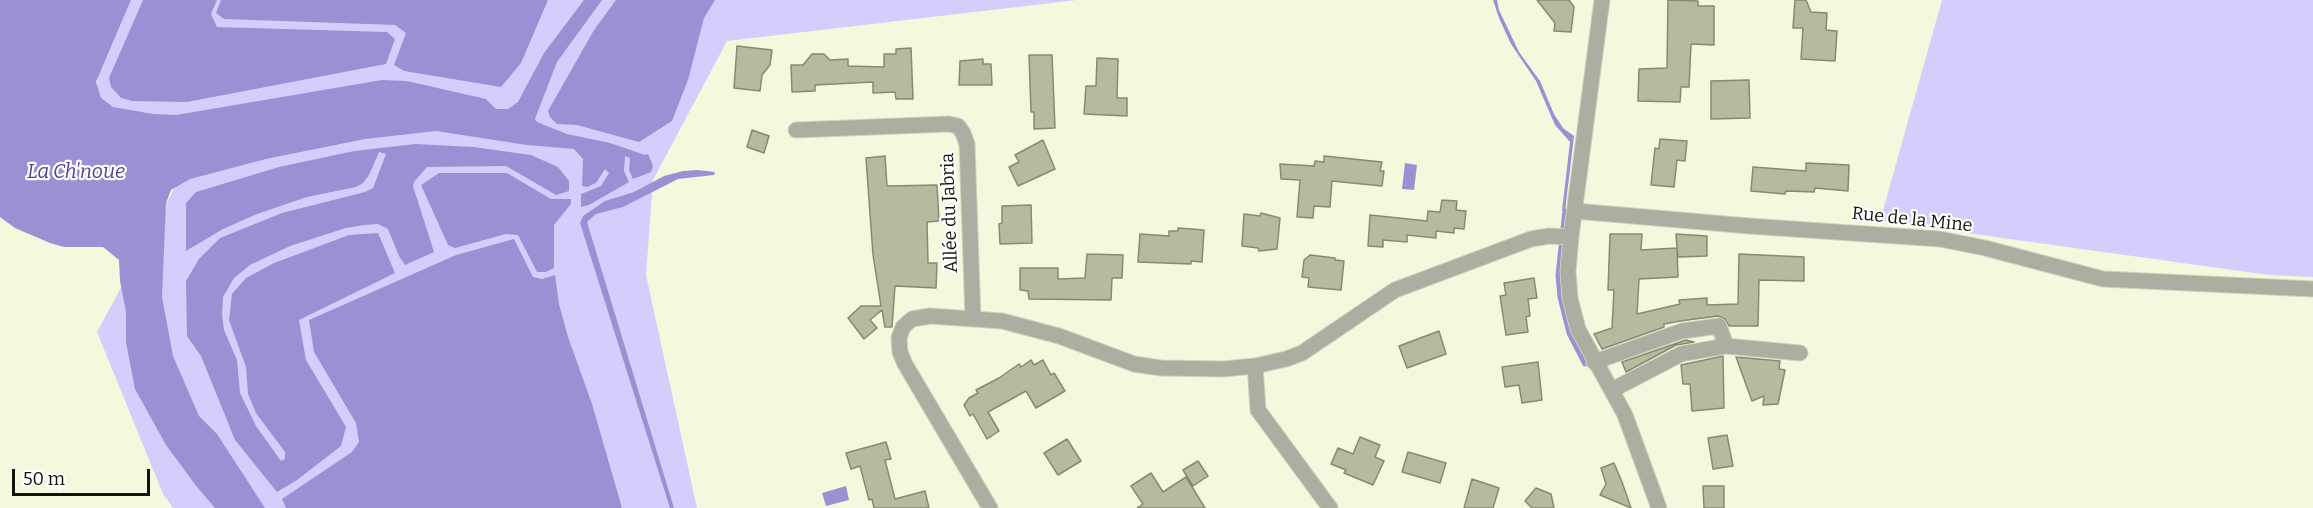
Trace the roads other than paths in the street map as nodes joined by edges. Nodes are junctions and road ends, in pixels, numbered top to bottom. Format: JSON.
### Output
{"nodes":[{"id":1,"x":1602,"y":0,"type":"edge"},
{"id":2,"x":796,"y":130,"type":"dead end"},
{"id":3,"x":1575,"y":211,"type":"junction"},
{"id":4,"x":1562,"y":236,"type":"junction"},
{"id":5,"x":2313,"y":289,"type":"edge"},
{"id":6,"x":973,"y":319,"type":"junction"},
{"id":7,"x":1726,"y":346,"type":"junction"},
{"id":8,"x":1800,"y":353,"type":"dead end"},
{"id":9,"x":1594,"y":362,"type":"junction"},
{"id":10,"x":1255,"y":366,"type":"junction"},
{"id":11,"x":1612,"y":390,"type":"junction"},
{"id":12,"x":990,"y":508,"type":"edge"},
{"id":13,"x":1330,"y":508,"type":"edge"},
{"id":14,"x":1659,"y":508,"type":"edge"}],
"edges":[{"from":1,"to":3,"type":"street"},
{"from":2,"to":6,"type":"street","name":"Allée du Jabria"},
{"from":3,"to":4,"type":"street"},
{"from":3,"to":5,"type":"street","name":"Rue de la Mine"},
{"from":4,"to":9,"type":"street"},
{"from":4,"to":10,"type":"street"},
{"from":6,"to":10,"type":"street"},
{"from":6,"to":12,"type":"street"},
{"from":7,"to":8,"type":"street"},
{"from":7,"to":9,"type":"street"},
{"from":7,"to":11,"type":"street"},
{"from":9,"to":11,"type":"street"},
{"from":10,"to":13,"type":"street"},
{"from":11,"to":14,"type":"street"}]}
